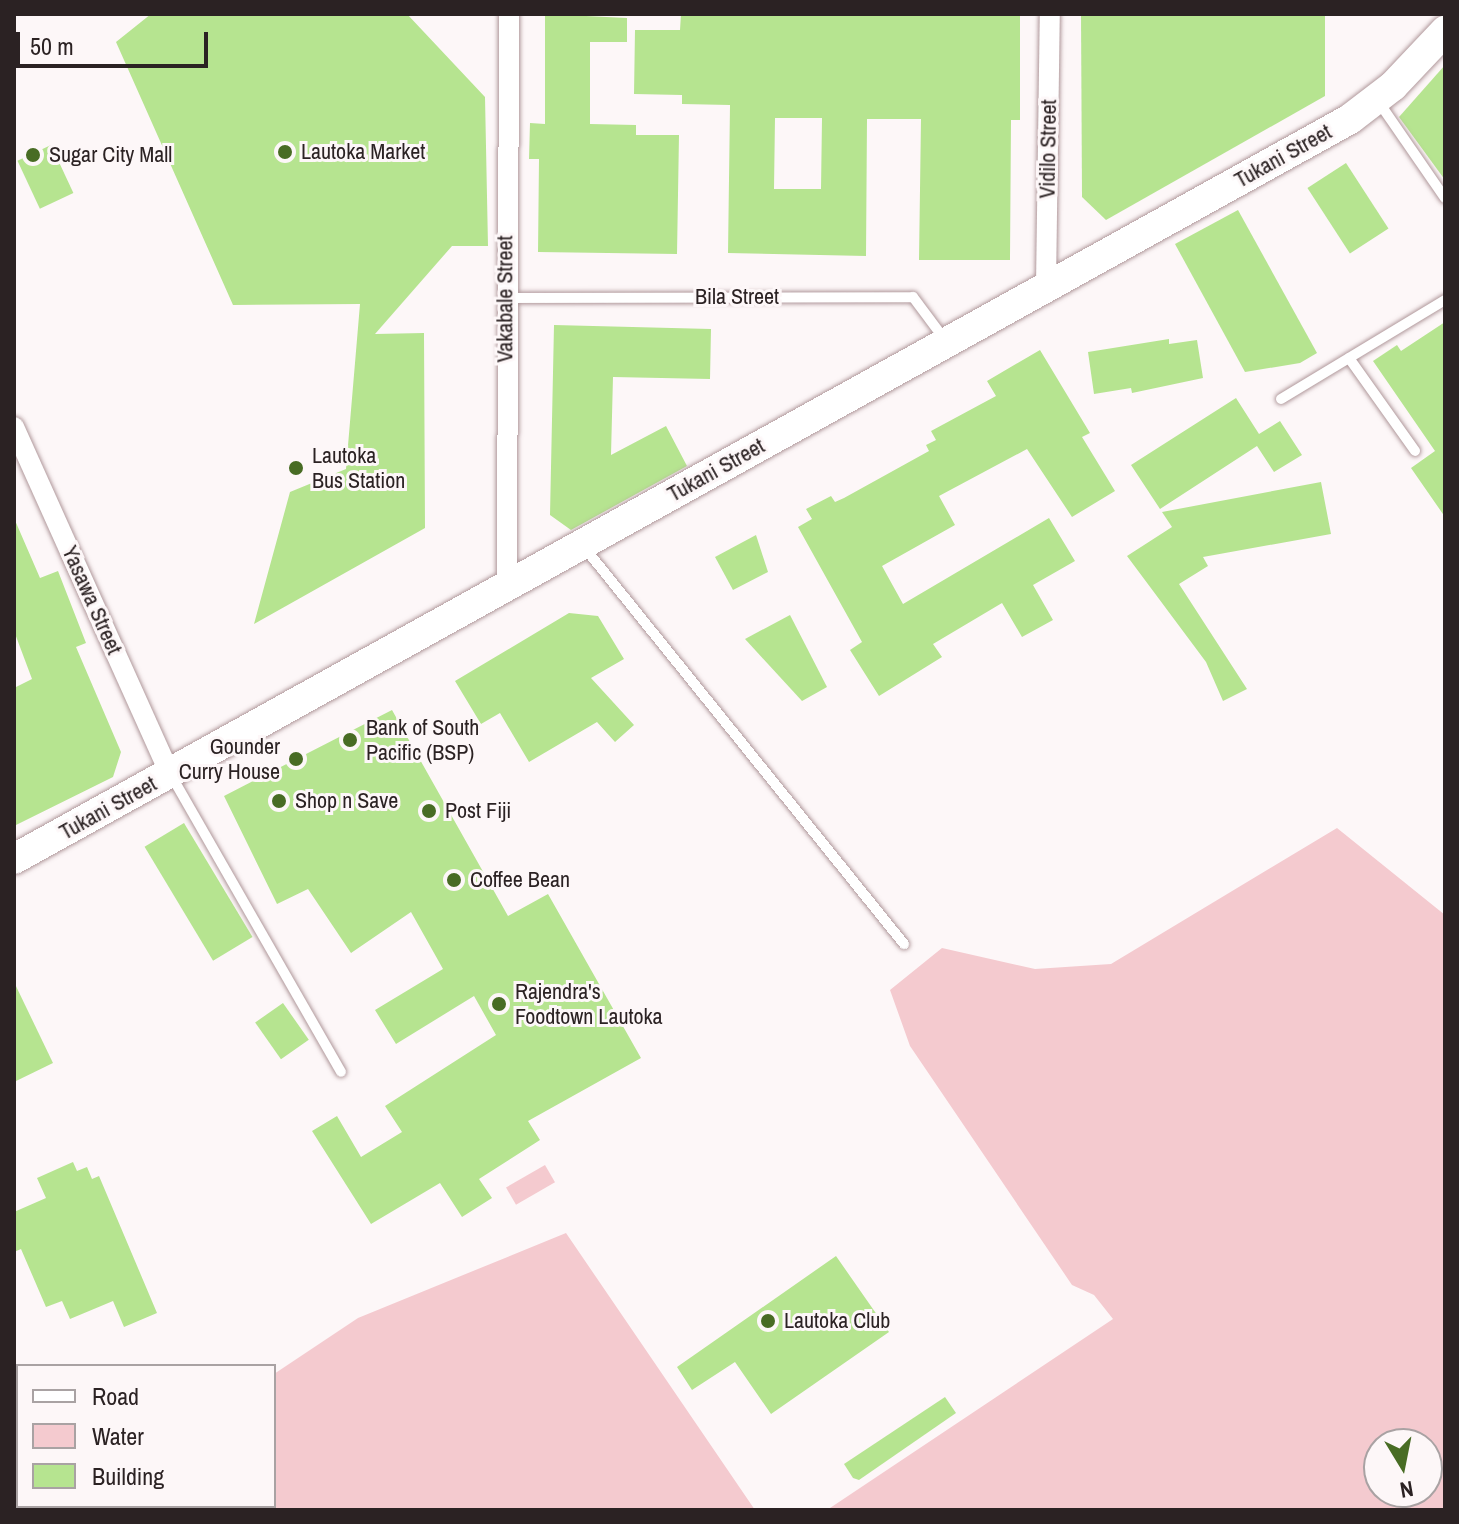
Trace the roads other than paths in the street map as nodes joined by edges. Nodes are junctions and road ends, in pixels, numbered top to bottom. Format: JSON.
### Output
{"nodes":[{"id":1,"x":509,"y":14,"type":"edge"},
{"id":2,"x":1050,"y":14,"type":"edge"},
{"id":3,"x":1430,"y":14,"type":"edge"},
{"id":4,"x":1445,"y":31,"type":"edge"},
{"id":5,"x":1408,"y":68,"type":"junction"},
{"id":6,"x":1377,"y":100,"type":"junction"},
{"id":7,"x":1445,"y":198,"type":"edge"},
{"id":8,"x":1046,"y":285,"type":"junction"},
{"id":9,"x":504,"y":298,"type":"junction"},
{"id":10,"x":1445,"y":300,"type":"edge"},
{"id":11,"x":947,"y":342,"type":"junction"},
{"id":12,"x":1349,"y":358,"type":"junction"},
{"id":13,"x":1281,"y":399,"type":"dead end"},
{"id":14,"x":14,"y":427,"type":"edge"},
{"id":15,"x":1415,"y":451,"type":"dead end"},
{"id":16,"x":582,"y":544,"type":"junction"},
{"id":17,"x":507,"y":585,"type":"junction"},
{"id":18,"x":170,"y":774,"type":"junction"},
{"id":19,"x":14,"y":859,"type":"edge"},
{"id":20,"x":904,"y":944,"type":"dead end"},
{"id":21,"x":341,"y":1072,"type":"dead end"}],
"edges":[{"from":1,"to":9,"type":"street","name":"Vakabale Street"},
{"from":2,"to":8,"type":"street","name":"Vidilo Street"},
{"from":3,"to":5,"type":"street","name":"Tukani Street"},
{"from":4,"to":5,"type":"street","name":"Tukani Street"},
{"from":5,"to":6,"type":"street","name":"Tukani Street"},
{"from":6,"to":7,"type":"lane"},
{"from":6,"to":8,"type":"street","name":"Tukani Street"},
{"from":8,"to":11,"type":"street","name":"Tukani Street"},
{"from":9,"to":11,"type":"lane","name":"Bila Street"},
{"from":9,"to":17,"type":"street","name":"Vakabale Street"},
{"from":10,"to":12,"type":"lane"},
{"from":11,"to":16,"type":"street","name":"Tukani Street"},
{"from":12,"to":13,"type":"lane"},
{"from":12,"to":15,"type":"lane"},
{"from":14,"to":18,"type":"street","name":"Yasawa Street"},
{"from":16,"to":17,"type":"street","name":"Tukani Street"},
{"from":16,"to":20,"type":"lane"},
{"from":17,"to":18,"type":"street","name":"Tukani Street"},
{"from":18,"to":19,"type":"street","name":"Tukani Street"},
{"from":18,"to":21,"type":"lane"}]}
